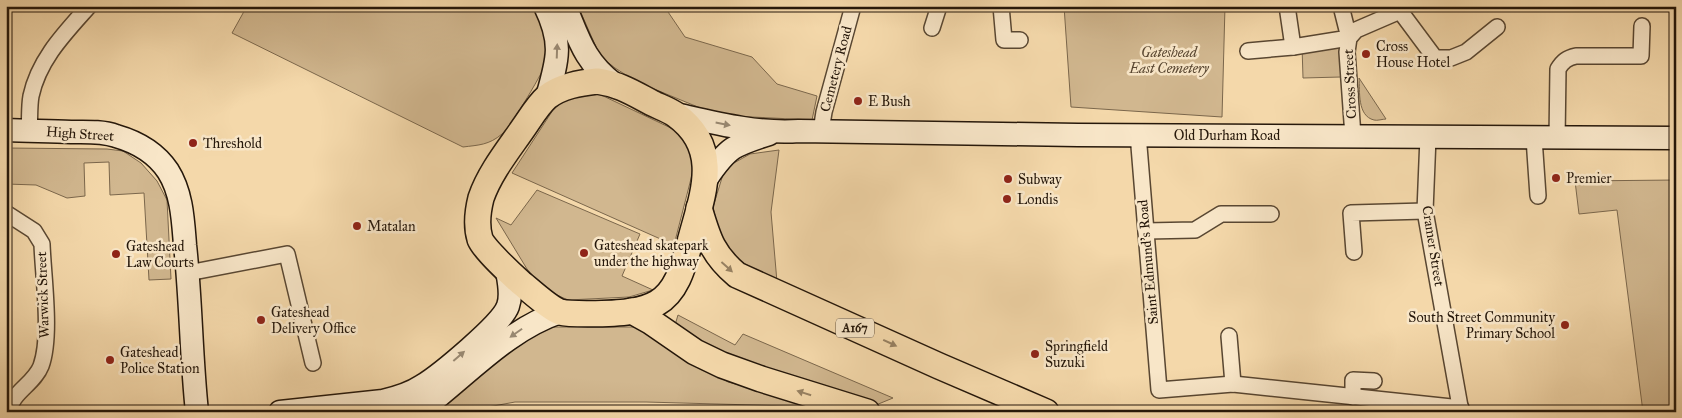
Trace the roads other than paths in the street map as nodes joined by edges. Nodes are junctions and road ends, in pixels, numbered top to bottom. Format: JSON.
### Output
{"nodes":[{"id":1,"x":89,"y":6,"type":"edge"},
{"id":2,"x":545,"y":6,"type":"edge"},
{"id":3,"x":565,"y":6,"type":"edge"},
{"id":4,"x":853,"y":6,"type":"edge"},
{"id":5,"x":939,"y":6,"type":"edge"},
{"id":6,"x":1001,"y":6,"type":"edge"},
{"id":7,"x":1287,"y":6,"type":"edge"},
{"id":8,"x":1340,"y":6,"type":"edge"},
{"id":9,"x":1402,"y":9,"type":"edge"},
{"id":10,"x":1642,"y":26,"type":"dead end"},
{"id":11,"x":932,"y":28,"type":"dead end"},
{"id":12,"x":1497,"y":28,"type":"dead end"},
{"id":13,"x":1349,"y":38,"type":"junction"},
{"id":14,"x":1020,"y":40,"type":"dead end"},
{"id":15,"x":1293,"y":47,"type":"junction"},
{"id":16,"x":1248,"y":51,"type":"dead end"},
{"id":17,"x":614,"y":84,"type":"junction"},
{"id":18,"x":547,"y":97,"type":"junction"},
{"id":19,"x":675,"y":114,"type":"junction"},
{"id":20,"x":6,"y":130,"type":"edge"},
{"id":21,"x":30,"y":130,"type":"junction"},
{"id":22,"x":822,"y":131,"type":"junction"},
{"id":23,"x":778,"y":132,"type":"junction"},
{"id":24,"x":1138,"y":134,"type":"junction"},
{"id":25,"x":1353,"y":136,"type":"junction"},
{"id":26,"x":1428,"y":138,"type":"junction"},
{"id":27,"x":1534,"y":138,"type":"junction"},
{"id":28,"x":1676,"y":138,"type":"edge"},
{"id":29,"x":1557,"y":139,"type":"junction"},
{"id":30,"x":706,"y":178,"type":"junction"},
{"id":31,"x":1538,"y":196,"type":"dead end"},
{"id":32,"x":699,"y":208,"type":"junction"},
{"id":33,"x":1425,"y":211,"type":"junction"},
{"id":34,"x":6,"y":213,"type":"edge"},
{"id":35,"x":1271,"y":214,"type":"dead end"},
{"id":36,"x":1146,"y":231,"type":"junction"},
{"id":37,"x":1354,"y":252,"type":"dead end"},
{"id":38,"x":507,"y":271,"type":"junction"},
{"id":39,"x":188,"y":273,"type":"junction"},
{"id":40,"x":560,"y":312,"type":"junction"},
{"id":41,"x":632,"y":312,"type":"junction"},
{"id":42,"x":1229,"y":336,"type":"dead end"},
{"id":43,"x":313,"y":363,"type":"dead end"},
{"id":44,"x":1374,"y":381,"type":"dead end"},
{"id":45,"x":1233,"y":384,"type":"junction"},
{"id":46,"x":1353,"y":397,"type":"junction"},
{"id":47,"x":1461,"y":410,"type":"edge"},
{"id":48,"x":8,"y":412,"type":"edge"},
{"id":49,"x":197,"y":412,"type":"edge"},
{"id":50,"x":280,"y":412,"type":"edge"},
{"id":51,"x":410,"y":412,"type":"edge"},
{"id":52,"x":868,"y":412,"type":"edge"},
{"id":53,"x":1046,"y":412,"type":"edge"}],
"edges":[{"from":1,"to":21,"type":"street"},
{"from":18,"to":2,"type":"main road","one_way":true},
{"from":3,"to":17,"type":"main road"},
{"from":4,"to":22,"type":"street","name":"Cemetery Road"},
{"from":5,"to":11,"type":"street"},
{"from":6,"to":14,"type":"street"},
{"from":7,"to":15,"type":"street"},
{"from":8,"to":13,"type":"street"},
{"from":9,"to":12,"type":"street"},
{"from":9,"to":13,"type":"street","name":"Cross Street"},
{"from":10,"to":29,"type":"street"},
{"from":13,"to":15,"type":"street"},
{"from":13,"to":25,"type":"street","name":"Cross Street"},
{"from":15,"to":16,"type":"street"},
{"from":17,"to":18,"type":"main road"},
{"from":17,"to":19,"type":"main road"},
{"from":18,"to":38,"type":"main road"},
{"from":19,"to":23,"type":"main road","name":"Old Durham Road","one_way":true},
{"from":19,"to":30,"type":"main road"},
{"from":20,"to":21,"type":"main road","name":"High Street"},
{"from":21,"to":39,"type":"main road","name":"High Street"},
{"from":22,"to":23,"type":"main road","name":"Old Durham Road"},
{"from":22,"to":24,"type":"main road","name":"Old Durham Road"},
{"from":23,"to":30,"type":"main road","name":"Old Durham Road"},
{"from":24,"to":25,"type":"main road","name":"Old Durham Road"},
{"from":24,"to":36,"type":"street","name":"Saint Edmund's Road"},
{"from":25,"to":26,"type":"main road","name":"Old Durham Road"},
{"from":26,"to":27,"type":"main road","name":"Old Durham Road"},
{"from":26,"to":33,"type":"street","name":"Cramer Street"},
{"from":27,"to":29,"type":"main road","name":"Old Durham Road"},
{"from":27,"to":31,"type":"street"},
{"from":28,"to":29,"type":"main road","name":"Old Durham Road"},
{"from":30,"to":32,"type":"main road"},
{"from":32,"to":41,"type":"main road"},
{"from":32,"to":53,"type":"main road","number":"A167","one_way":true},
{"from":33,"to":37,"type":"street"},
{"from":33,"to":47,"type":"street","name":"Cramer Street"},
{"from":34,"to":48,"type":"street","name":"Warwick Street"},
{"from":35,"to":36,"type":"street"},
{"from":36,"to":45,"type":"street","name":"Saint Edmund's Road"},
{"from":38,"to":40,"type":"main road"},
{"from":50,"to":38,"type":"main road","one_way":true},
{"from":39,"to":43,"type":"street"},
{"from":39,"to":49,"type":"main road","name":"High Street"},
{"from":40,"to":41,"type":"main road"},
{"from":40,"to":51,"type":"main road","one_way":true},
{"from":52,"to":41,"type":"main road","one_way":true},
{"from":42,"to":45,"type":"street"},
{"from":44,"to":46,"type":"street"},
{"from":45,"to":46,"type":"street"},
{"from":46,"to":47,"type":"street"}]}
